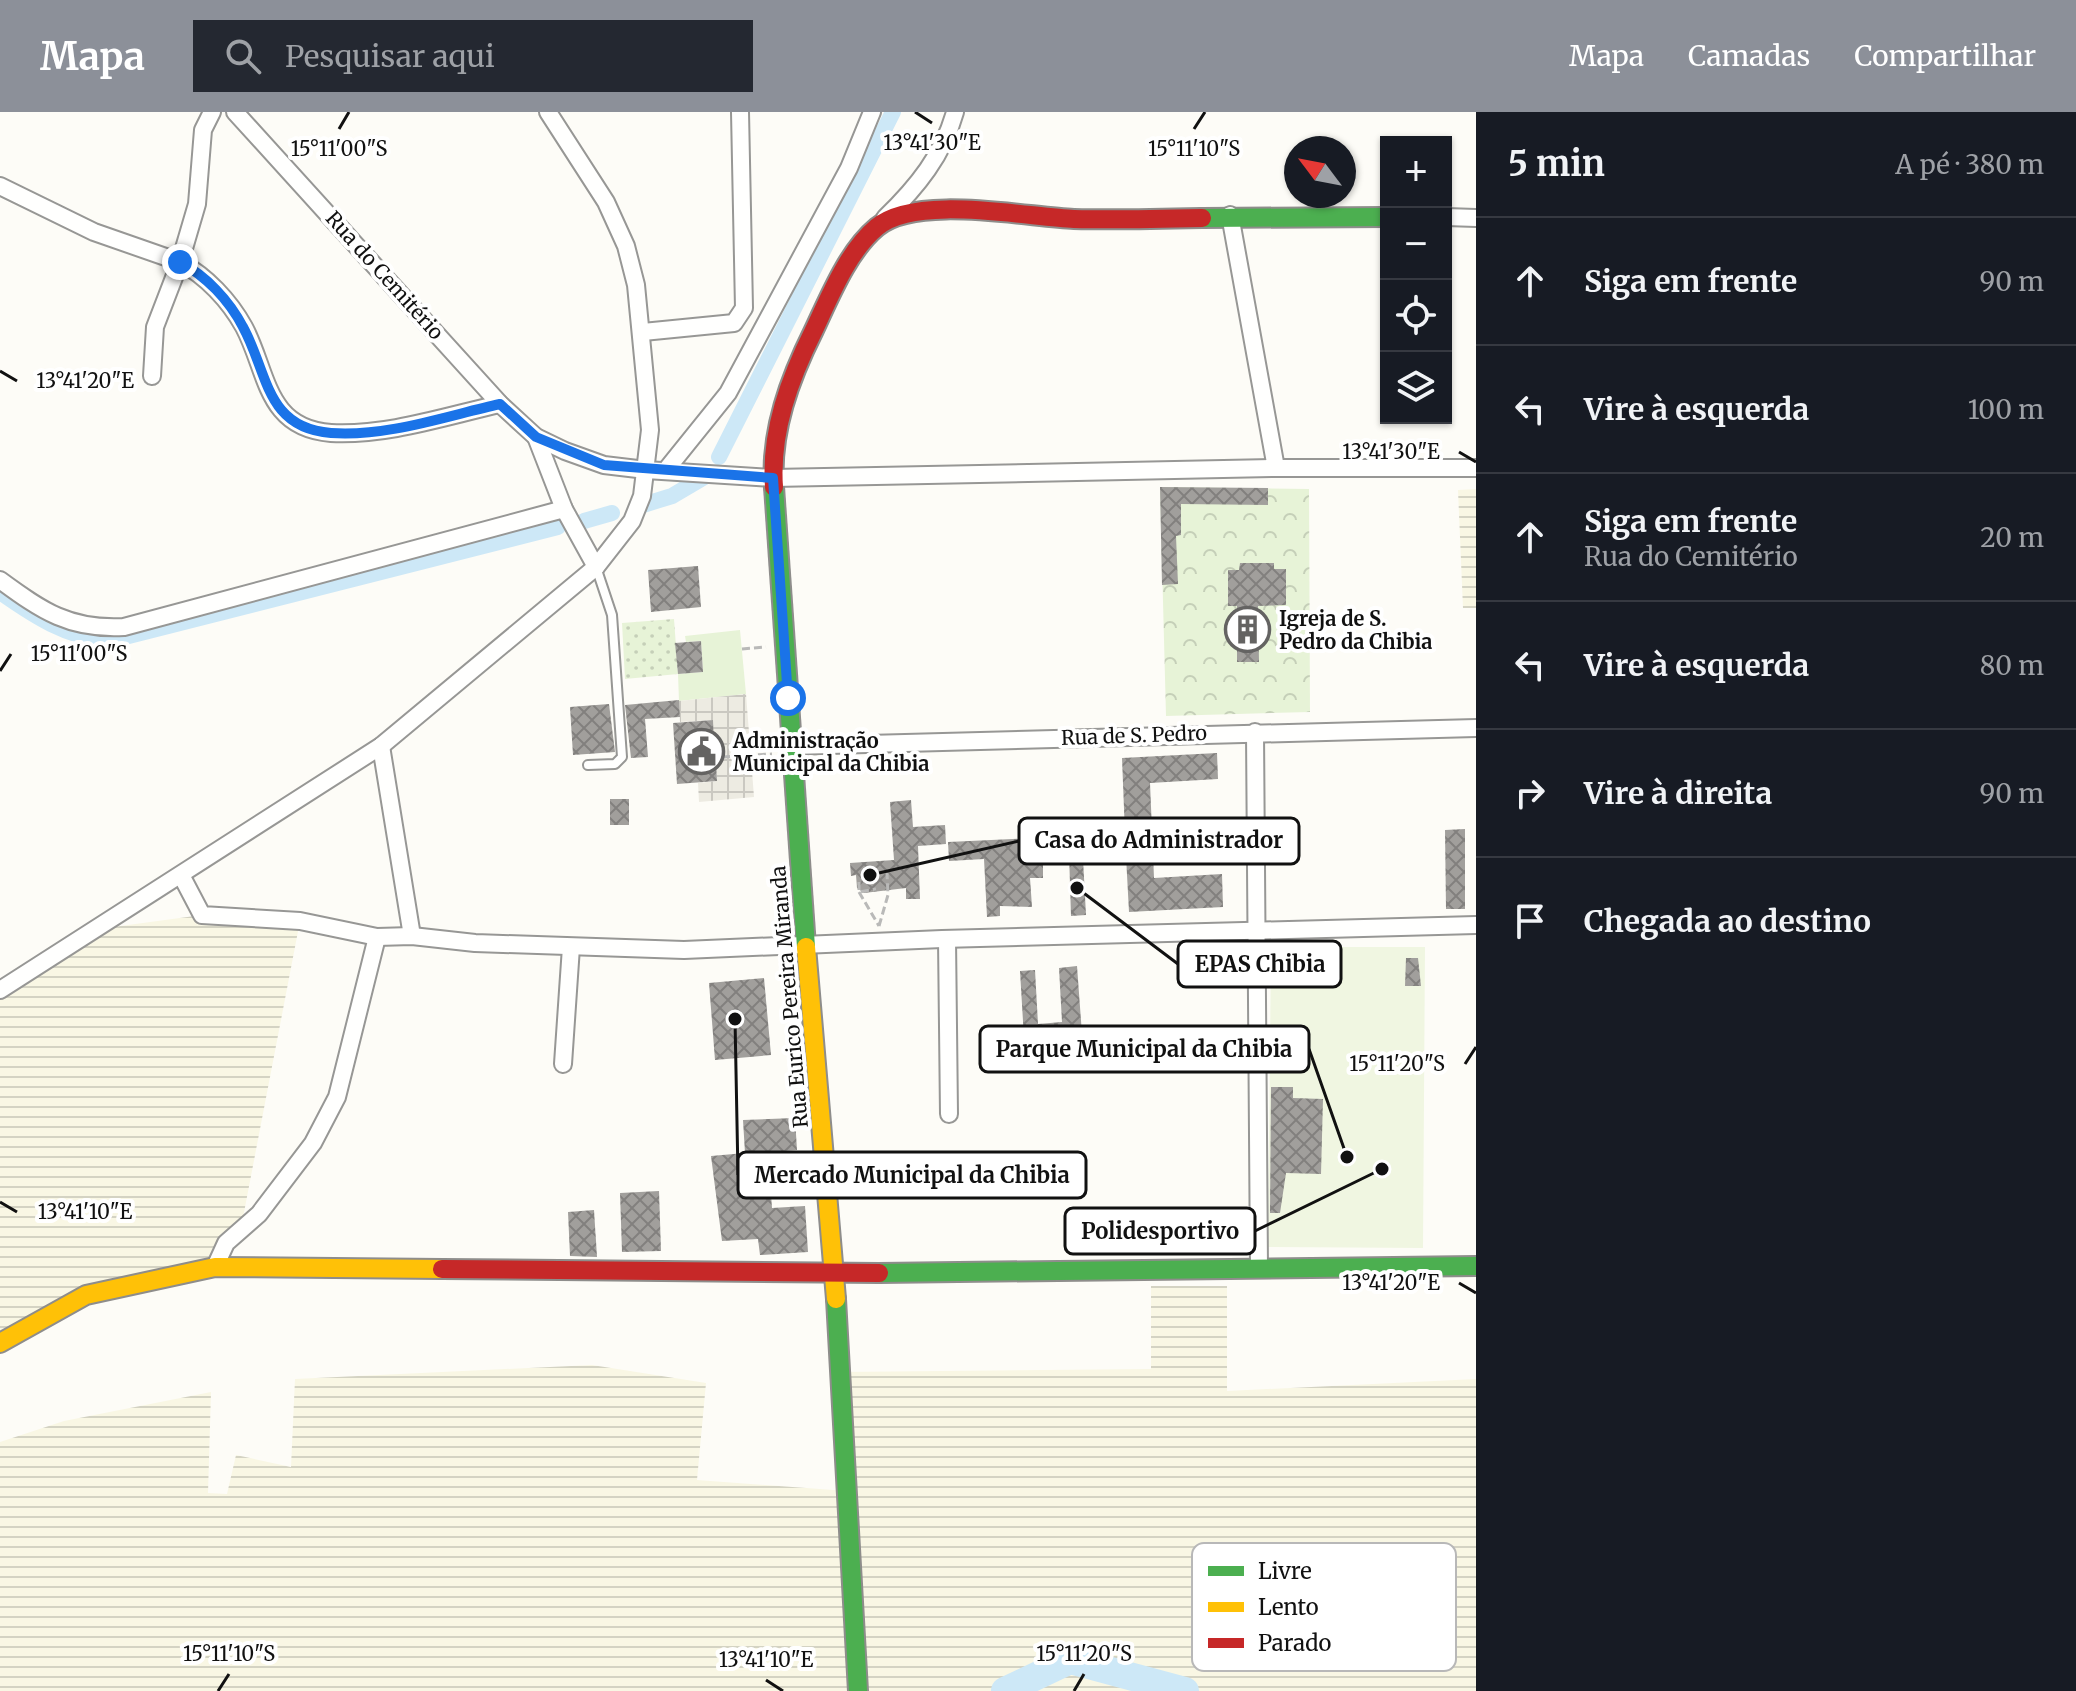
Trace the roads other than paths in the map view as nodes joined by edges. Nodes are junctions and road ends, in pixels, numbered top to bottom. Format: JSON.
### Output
{"nodes":[{"id":1,"x":212,"y":112,"type":"edge"},
{"id":2,"x":235,"y":112,"type":"edge"},
{"id":3,"x":548,"y":112,"type":"edge"},
{"id":4,"x":740,"y":112,"type":"edge"},
{"id":5,"x":872,"y":112,"type":"edge"},
{"id":6,"x":955,"y":112,"type":"edge"},
{"id":7,"x":0,"y":186,"type":"edge"},
{"id":8,"x":1230,"y":215,"type":"junction"},
{"id":9,"x":1380,"y":217,"type":"edge"},
{"id":10,"x":1452,"y":217,"type":"edge"},
{"id":11,"x":1476,"y":218,"type":"edge"},
{"id":12,"x":878,"y":225,"type":"junction"},
{"id":13,"x":180,"y":262,"type":"junction"},
{"id":14,"x":643,"y":332,"type":"junction"},
{"id":15,"x":152,"y":376,"type":"dead end"},
{"id":16,"x":500,"y":404,"type":"junction"},
{"id":17,"x":536,"y":437,"type":"junction"},
{"id":18,"x":1276,"y":468,"type":"junction"},
{"id":19,"x":1476,"y":468,"type":"edge"},
{"id":20,"x":646,"y":470,"type":"junction"},
{"id":21,"x":666,"y":470,"type":"junction"},
{"id":22,"x":773,"y":478,"type":"junction"},
{"id":23,"x":564,"y":509,"type":"junction"},
{"id":24,"x":596,"y":567,"type":"junction"},
{"id":25,"x":0,"y":580,"type":"edge"},
{"id":26,"x":1476,"y":728,"type":"edge"},
{"id":27,"x":1255,"y":732,"type":"junction"},
{"id":28,"x":381,"y":746,"type":"junction"},
{"id":29,"x":792,"y":750,"type":"junction"},
{"id":30,"x":588,"y":765,"type":"dead end"},
{"id":31,"x":181,"y":875,"type":"junction"},
{"id":32,"x":1476,"y":925,"type":"edge"},
{"id":33,"x":1259,"y":931,"type":"junction"},
{"id":34,"x":412,"y":936,"type":"junction"},
{"id":35,"x":377,"y":937,"type":"junction"},
{"id":36,"x":947,"y":939,"type":"junction"},
{"id":37,"x":806,"y":945,"type":"junction"},
{"id":38,"x":571,"y":947,"type":"junction"},
{"id":39,"x":0,"y":990,"type":"edge"},
{"id":40,"x":563,"y":1064,"type":"dead end"},
{"id":41,"x":949,"y":1114,"type":"dead end"},
{"id":42,"x":1476,"y":1266,"type":"edge"},
{"id":43,"x":215,"y":1267,"type":"junction"},
{"id":44,"x":1259,"y":1268,"type":"junction"},
{"id":45,"x":835,"y":1273,"type":"junction"},
{"id":46,"x":0,"y":1343,"type":"edge"},
{"id":47,"x":858,"y":1691,"type":"edge"}],
"edges":[{"from":1,"to":13,"type":"street"},
{"from":2,"to":16,"type":"street","name":"Rua do Cemitério"},
{"from":3,"to":14,"type":"street"},
{"from":4,"to":14,"type":"street"},
{"from":5,"to":21,"type":"street"},
{"from":6,"to":12,"type":"street"},
{"from":7,"to":13,"type":"street"},
{"from":8,"to":9,"type":"street"},
{"from":8,"to":12,"type":"street"},
{"from":8,"to":18,"type":"street"},
{"from":10,"to":11,"type":"street"},
{"from":12,"to":22,"type":"street","name":"Rua Eurico Pereira Miranda"},
{"from":13,"to":15,"type":"street"},
{"from":13,"to":16,"type":"street"},
{"from":14,"to":20,"type":"street"},
{"from":16,"to":17,"type":"street","name":"Rua do Cemitério"},
{"from":17,"to":20,"type":"street"},
{"from":17,"to":23,"type":"street"},
{"from":18,"to":19,"type":"street"},
{"from":18,"to":22,"type":"street"},
{"from":20,"to":21,"type":"street"},
{"from":20,"to":24,"type":"street"},
{"from":21,"to":22,"type":"street"},
{"from":22,"to":29,"type":"street","name":"Rua Eurico Pereira Miranda"},
{"from":23,"to":24,"type":"street"},
{"from":23,"to":25,"type":"street"},
{"from":24,"to":28,"type":"street"},
{"from":24,"to":30,"type":"lane"},
{"from":26,"to":27,"type":"street","name":"Rua de S. Pedro"},
{"from":27,"to":29,"type":"street","name":"Rua de S. Pedro"},
{"from":27,"to":33,"type":"street"},
{"from":28,"to":31,"type":"street"},
{"from":28,"to":34,"type":"street"},
{"from":29,"to":37,"type":"street","name":"Rua Eurico Pereira Miranda"},
{"from":31,"to":35,"type":"street"},
{"from":31,"to":39,"type":"street"},
{"from":32,"to":33,"type":"street"},
{"from":33,"to":36,"type":"street"},
{"from":33,"to":44,"type":"street"},
{"from":34,"to":35,"type":"street"},
{"from":34,"to":38,"type":"street"},
{"from":35,"to":43,"type":"street"},
{"from":36,"to":37,"type":"street"},
{"from":36,"to":41,"type":"street"},
{"from":37,"to":38,"type":"street"},
{"from":37,"to":45,"type":"street","name":"Rua Eurico Pereira Miranda"},
{"from":38,"to":40,"type":"street"},
{"from":42,"to":44,"type":"street"},
{"from":43,"to":45,"type":"street"},
{"from":43,"to":46,"type":"street"},
{"from":44,"to":45,"type":"street"},
{"from":45,"to":47,"type":"street","name":"Rua Eurico Pereira Miranda"}]}
